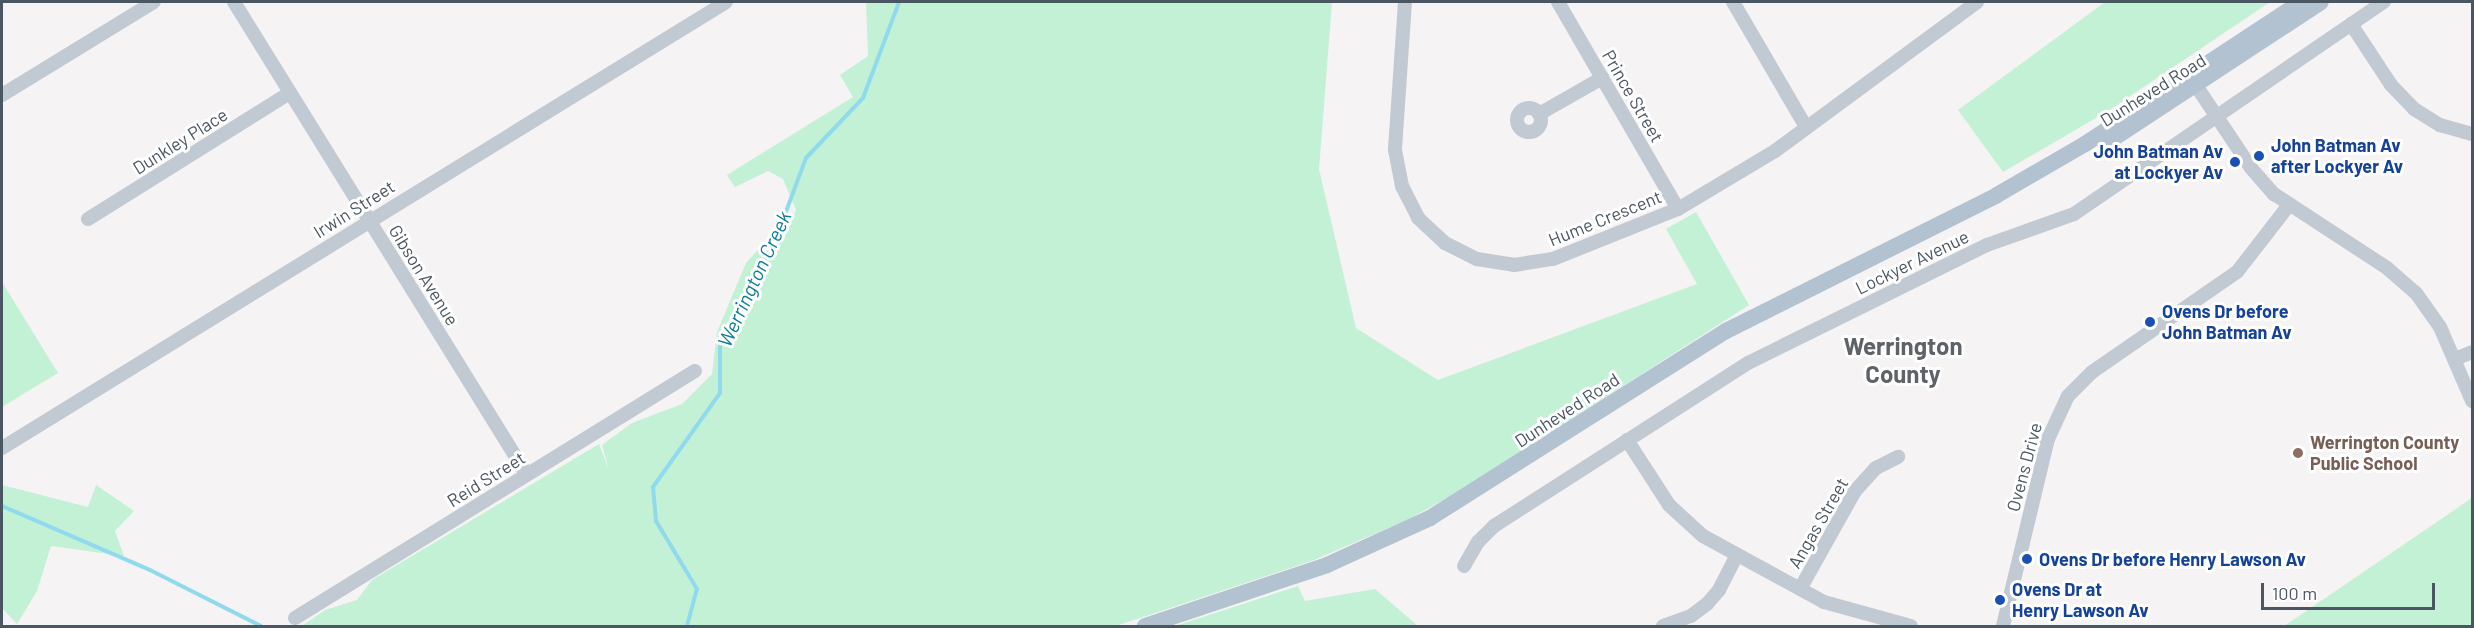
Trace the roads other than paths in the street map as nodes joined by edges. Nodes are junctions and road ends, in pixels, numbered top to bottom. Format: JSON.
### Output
{"nodes":[{"id":1,"x":154,"y":2,"type":"edge"},
{"id":2,"x":234,"y":2,"type":"edge"},
{"id":3,"x":726,"y":2,"type":"edge"},
{"id":4,"x":1406,"y":2,"type":"edge"},
{"id":5,"x":1558,"y":2,"type":"edge"},
{"id":6,"x":1733,"y":2,"type":"edge"},
{"id":7,"x":1977,"y":2,"type":"edge"},
{"id":8,"x":2301,"y":2,"type":"edge"},
{"id":9,"x":2321,"y":2,"type":"edge"},
{"id":10,"x":2385,"y":2,"type":"edge"},
{"id":11,"x":2351,"y":24,"type":"junction"},
{"id":12,"x":2211,"y":61,"type":"junction"},
{"id":13,"x":1602,"y":78,"type":"junction"},
{"id":14,"x":2197,"y":87,"type":"junction"},
{"id":15,"x":290,"y":93,"type":"junction"},
{"id":16,"x":2164,"y":93,"type":"junction"},
{"id":17,"x":2,"y":95,"type":"edge"},
{"id":18,"x":1539,"y":114,"type":"dead end"},
{"id":19,"x":2216,"y":116,"type":"junction"},
{"id":20,"x":1806,"y":127,"type":"junction"},
{"id":21,"x":2472,"y":134,"type":"edge"},
{"id":22,"x":1997,"y":195,"type":"junction"},
{"id":23,"x":2289,"y":205,"type":"junction"},
{"id":24,"x":1678,"y":209,"type":"junction"},
{"id":25,"x":88,"y":219,"type":"dead end"},
{"id":26,"x":370,"y":221,"type":"junction"},
{"id":27,"x":2472,"y":352,"type":"edge"},
{"id":28,"x":2455,"y":359,"type":"junction"},
{"id":29,"x":696,"y":371,"type":"dead end"},
{"id":30,"x":2472,"y":401,"type":"edge"},
{"id":31,"x":1627,"y":440,"type":"junction"},
{"id":32,"x":2,"y":448,"type":"edge"},
{"id":33,"x":1899,"y":457,"type":"dead end"},
{"id":34,"x":527,"y":475,"type":"junction"},
{"id":35,"x":1736,"y":556,"type":"junction"},
{"id":36,"x":1464,"y":566,"type":"dead end"},
{"id":37,"x":1800,"y":589,"type":"junction"},
{"id":38,"x":295,"y":618,"type":"dead end"},
{"id":39,"x":1145,"y":627,"type":"edge"},
{"id":40,"x":1663,"y":627,"type":"edge"},
{"id":41,"x":1911,"y":627,"type":"edge"},
{"id":42,"x":2003,"y":627,"type":"edge"}],
"edges":[{"from":1,"to":17,"type":"street"},
{"from":2,"to":15,"type":"street","name":"Gibson Avenue"},
{"from":3,"to":26,"type":"street","name":"Irwin Street"},
{"from":4,"to":24,"type":"street","name":"Hume Crescent"},
{"from":5,"to":13,"type":"street","name":"Prince Street"},
{"from":6,"to":20,"type":"street"},
{"from":7,"to":20,"type":"street","name":"Hume Crescent"},
{"from":8,"to":12,"type":"main road","name":"Dunheved Road"},
{"from":9,"to":14,"type":"main road","name":"Dunheved Road"},
{"from":10,"to":11,"type":"street","name":"Lockyer Avenue"},
{"from":11,"to":19,"type":"street","name":"Lockyer Avenue"},
{"from":11,"to":21,"type":"street"},
{"from":12,"to":14,"type":"main road"},
{"from":12,"to":16,"type":"main road","name":"Dunheved Road"},
{"from":13,"to":18,"type":"street"},
{"from":13,"to":24,"type":"street","name":"Prince Street"},
{"from":14,"to":16,"type":"main road"},
{"from":14,"to":19,"type":"street"},
{"from":14,"to":22,"type":"main road","name":"Dunheved Road"},
{"from":15,"to":25,"type":"street","name":"Dunkley Place"},
{"from":15,"to":26,"type":"street","name":"Gibson Avenue"},
{"from":16,"to":22,"type":"main road","name":"Dunheved Road"},
{"from":19,"to":23,"type":"street"},
{"from":19,"to":31,"type":"street","name":"Lockyer Avenue"},
{"from":20,"to":24,"type":"street","name":"Hume Crescent"},
{"from":22,"to":39,"type":"main road","name":"Dunheved Road"},
{"from":23,"to":28,"type":"street"},
{"from":23,"to":42,"type":"street","name":"Ovens Drive"},
{"from":26,"to":32,"type":"street","name":"Irwin Street"},
{"from":26,"to":34,"type":"street","name":"Gibson Avenue"},
{"from":27,"to":28,"type":"street"},
{"from":28,"to":30,"type":"street"},
{"from":29,"to":34,"type":"street","name":"Reid Street"},
{"from":31,"to":35,"type":"street"},
{"from":31,"to":36,"type":"street","name":"Lockyer Avenue"},
{"from":33,"to":37,"type":"street","name":"Angas Street"},
{"from":34,"to":38,"type":"street","name":"Reid Street"},
{"from":35,"to":37,"type":"street"},
{"from":35,"to":40,"type":"street"},
{"from":37,"to":41,"type":"street"}]}
